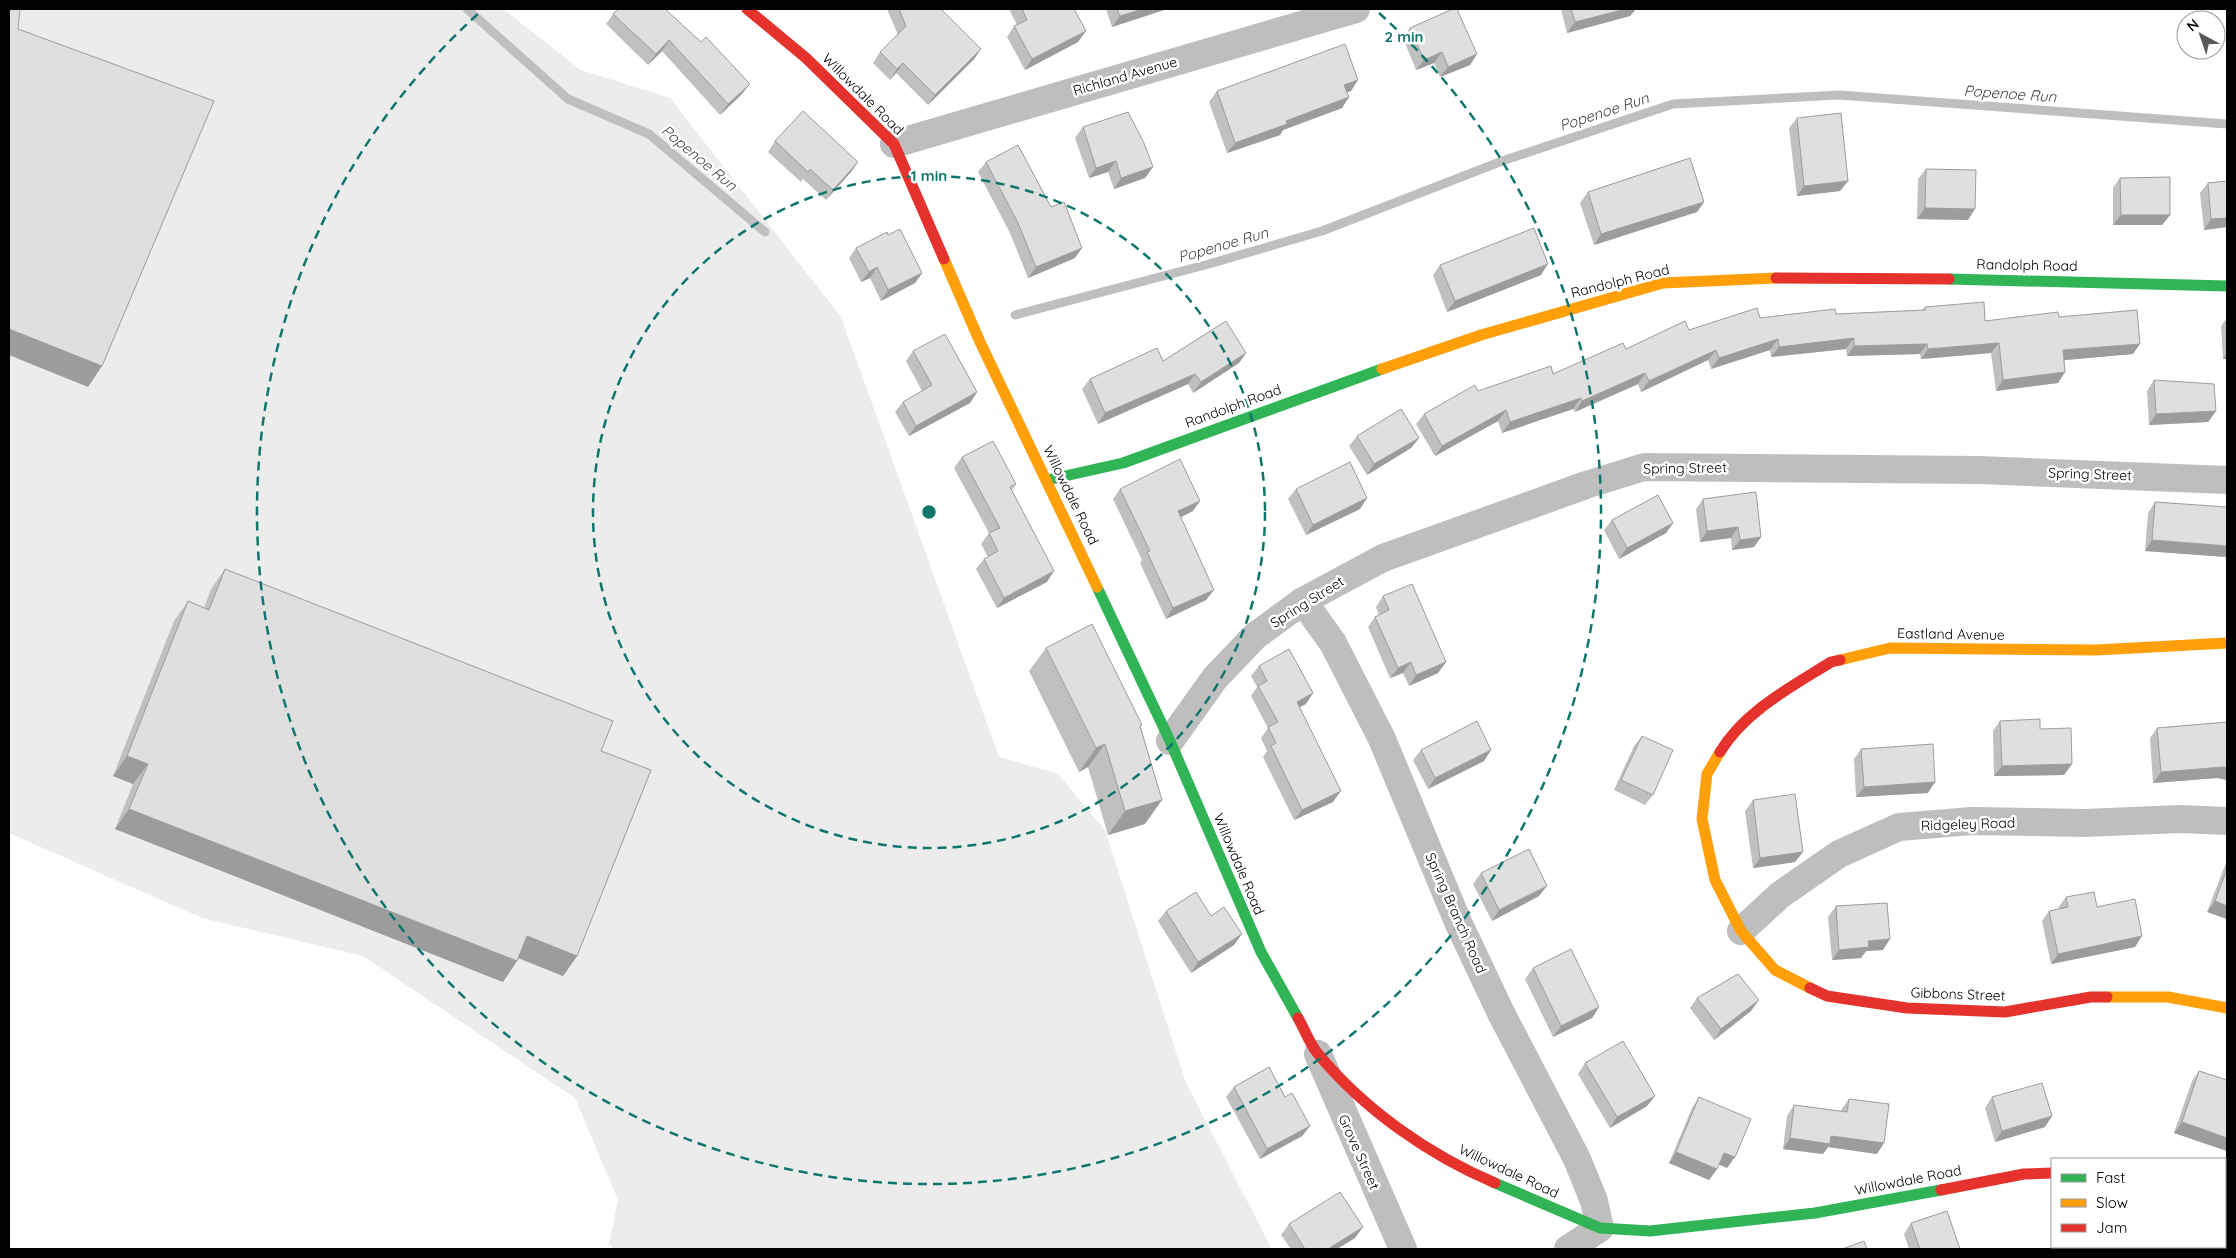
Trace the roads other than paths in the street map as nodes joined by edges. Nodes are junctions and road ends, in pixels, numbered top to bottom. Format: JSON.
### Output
{"nodes":[{"id":1,"x":747,"y":9,"type":"edge"},
{"id":2,"x":1356,"y":9,"type":"edge"},
{"id":3,"x":894,"y":144,"type":"junction"},
{"id":4,"x":2227,"y":286,"type":"edge"},
{"id":5,"x":1047,"y":480,"type":"junction"},
{"id":6,"x":2227,"y":480,"type":"edge"},
{"id":7,"x":1303,"y":601,"type":"junction"},
{"id":8,"x":2227,"y":643,"type":"edge"},
{"id":9,"x":1170,"y":740,"type":"junction"},
{"id":10,"x":2227,"y":821,"type":"edge"},
{"id":11,"x":1741,"y":931,"type":"junction"},
{"id":12,"x":2227,"y":1008,"type":"edge"},
{"id":13,"x":1318,"y":1054,"type":"junction"},
{"id":14,"x":2051,"y":1173,"type":"edge"},
{"id":15,"x":1600,"y":1228,"type":"junction"},
{"id":16,"x":1403,"y":1249,"type":"edge"},
{"id":17,"x":1568,"y":1249,"type":"edge"}],
"edges":[{"from":1,"to":3,"type":"street","name":"Willowdale Road"},
{"from":2,"to":3,"type":"street","name":"Richland Avenue"},
{"from":3,"to":5,"type":"street","name":"Willowdale Road"},
{"from":4,"to":5,"type":"street","name":"Randolph Road"},
{"from":5,"to":9,"type":"street","name":"Willowdale Road"},
{"from":6,"to":7,"type":"street","name":"Spring Street"},
{"from":7,"to":9,"type":"street","name":"Spring Street"},
{"from":7,"to":15,"type":"street","name":"Spring Branch Road"},
{"from":8,"to":11,"type":"street","name":"Eastland Avenue"},
{"from":9,"to":13,"type":"street","name":"Willowdale Road"},
{"from":10,"to":11,"type":"street","name":"Ridgeley Road"},
{"from":11,"to":12,"type":"street","name":"Gibbons Street"},
{"from":13,"to":15,"type":"street","name":"Willowdale Road"},
{"from":13,"to":16,"type":"street","name":"Grove Street"},
{"from":14,"to":15,"type":"street","name":"Willowdale Road"},
{"from":15,"to":17,"type":"street"}]}
